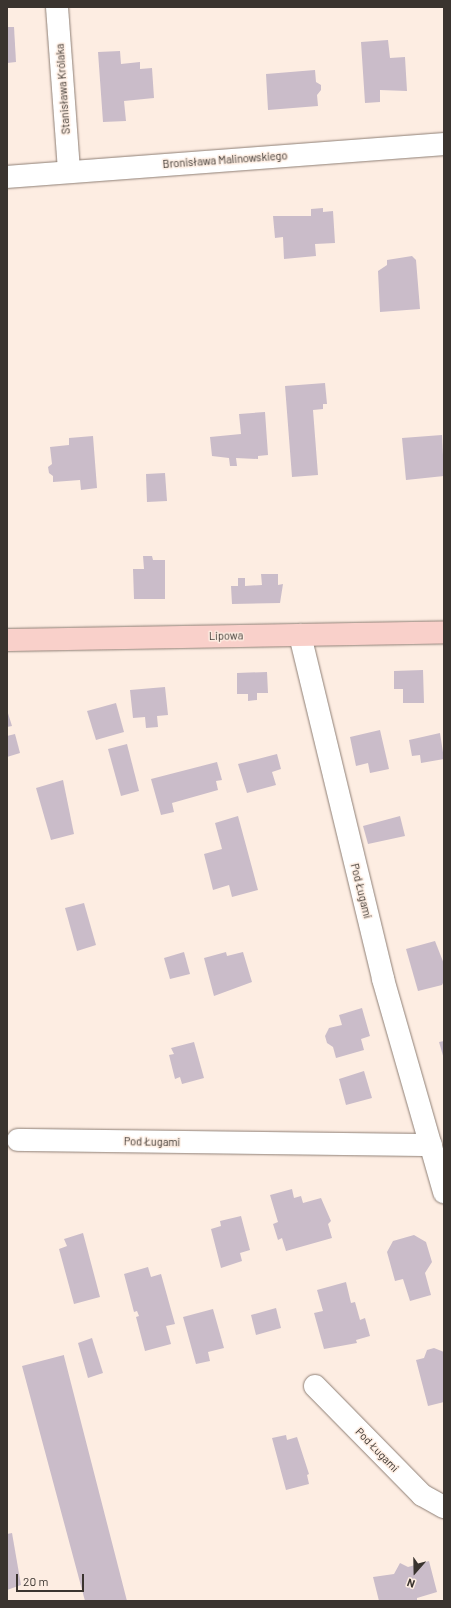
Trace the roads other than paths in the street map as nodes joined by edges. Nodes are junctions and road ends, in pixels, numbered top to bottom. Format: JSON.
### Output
{"nodes":[{"id":1,"x":58,"y":7,"type":"edge"},
{"id":2,"x":444,"y":144,"type":"edge"},
{"id":3,"x":69,"y":172,"type":"junction"},
{"id":4,"x":7,"y":177,"type":"edge"},
{"id":5,"x":444,"y":632,"type":"edge"},
{"id":6,"x":300,"y":635,"type":"junction"},
{"id":7,"x":7,"y":640,"type":"edge"},
{"id":8,"x":18,"y":1140,"type":"dead end"},
{"id":9,"x":431,"y":1145,"type":"junction"},
{"id":10,"x":444,"y":1192,"type":"edge"},
{"id":11,"x":315,"y":1386,"type":"dead end"},
{"id":12,"x":444,"y":1507,"type":"edge"}],
"edges":[{"from":1,"to":3,"type":"street","name":"Stanisława Królaka"},
{"from":2,"to":3,"type":"street","name":"Bronisława Malinowskiego"},
{"from":3,"to":4,"type":"street","name":"Bronisława Malinowskiego"},
{"from":5,"to":6,"type":"main road","name":"Lipowa"},
{"from":6,"to":7,"type":"main road","name":"Lipowa"},
{"from":6,"to":9,"type":"street","name":"Pod Ługami"},
{"from":8,"to":9,"type":"street","name":"Pod Ługami"},
{"from":9,"to":10,"type":"street","name":"Pod Ługami"},
{"from":11,"to":12,"type":"street","name":"Pod Ługami"}]}
